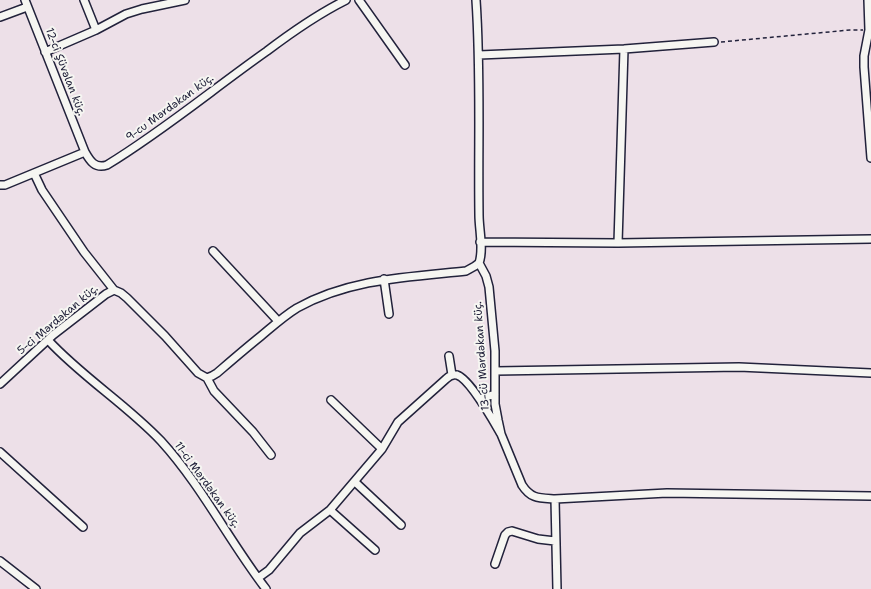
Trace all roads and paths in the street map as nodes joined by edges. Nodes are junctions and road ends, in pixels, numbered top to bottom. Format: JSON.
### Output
{"nodes":[{"id":1,"x":84,"y":0,"type":"edge"},
{"id":2,"x":185,"y":0,"type":"edge"},
{"id":3,"x":346,"y":0,"type":"edge"},
{"id":4,"x":359,"y":0,"type":"edge"},
{"id":5,"x":476,"y":0,"type":"edge"},
{"id":6,"x":868,"y":0,"type":"edge"},
{"id":7,"x":26,"y":3,"type":"edge"},
{"id":8,"x":0,"y":17,"type":"edge"},
{"id":9,"x":96,"y":30,"type":"junction"},
{"id":10,"x":868,"y":30,"type":"junction"},
{"id":11,"x":714,"y":42,"type":"joint"},
{"id":12,"x":869,"y":42,"type":"edge"},
{"id":13,"x":624,"y":49,"type":"junction"},
{"id":14,"x":45,"y":52,"type":"junction"},
{"id":15,"x":479,"y":55,"type":"junction"},
{"id":16,"x":405,"y":65,"type":"dead end"},
{"id":17,"x":85,"y":152,"type":"junction"},
{"id":18,"x":871,"y":158,"type":"edge"},
{"id":19,"x":34,"y":173,"type":"junction"},
{"id":20,"x":0,"y":185,"type":"edge"},
{"id":21,"x":871,"y":239,"type":"edge"},
{"id":22,"x":480,"y":242,"type":"junction"},
{"id":23,"x":618,"y":243,"type":"junction"},
{"id":24,"x":213,"y":251,"type":"dead end"},
{"id":25,"x":479,"y":263,"type":"junction"},
{"id":26,"x":384,"y":279,"type":"junction"},
{"id":27,"x":114,"y":290,"type":"junction"},
{"id":28,"x":389,"y":314,"type":"dead end"},
{"id":29,"x":278,"y":321,"type":"junction"},
{"id":30,"x":48,"y":340,"type":"junction"},
{"id":31,"x":449,"y":356,"type":"dead end"},
{"id":32,"x":496,"y":371,"type":"junction"},
{"id":33,"x":871,"y":373,"type":"edge"},
{"id":34,"x":452,"y":375,"type":"junction"},
{"id":35,"x":206,"y":378,"type":"junction"},
{"id":36,"x":0,"y":384,"type":"edge"},
{"id":37,"x":495,"y":394,"type":"junction"},
{"id":38,"x":480,"y":399,"type":"junction"},
{"id":39,"x":331,"y":400,"type":"dead end"},
{"id":40,"x":502,"y":434,"type":"junction"},
{"id":41,"x":382,"y":449,"type":"junction"},
{"id":42,"x":0,"y":452,"type":"edge"},
{"id":43,"x":271,"y":455,"type":"dead end"},
{"id":44,"x":354,"y":482,"type":"junction"},
{"id":45,"x":871,"y":496,"type":"edge"},
{"id":46,"x":554,"y":499,"type":"junction"},
{"id":47,"x":330,"y":510,"type":"junction"},
{"id":48,"x":401,"y":525,"type":"dead end"},
{"id":49,"x":83,"y":527,"type":"dead end"},
{"id":50,"x":555,"y":541,"type":"junction"},
{"id":51,"x":375,"y":550,"type":"dead end"},
{"id":52,"x":1,"y":562,"type":"edge"},
{"id":53,"x":495,"y":564,"type":"dead end"},
{"id":54,"x":258,"y":578,"type":"junction"},
{"id":55,"x":36,"y":589,"type":"edge"},
{"id":56,"x":266,"y":589,"type":"edge"},
{"id":57,"x":557,"y":589,"type":"edge"}],
"edges":[{"from":1,"to":9,"type":"street"},
{"from":2,"to":9,"type":"street"},
{"from":3,"to":17,"type":"street","name":"9-cu Mərdəkan küç."},
{"from":4,"to":16,"type":"street"},
{"from":5,"to":15,"type":"street","name":"13-cü Mərdəkan küç."},
{"from":6,"to":10,"type":"street"},
{"from":7,"to":8,"type":"street"},
{"from":7,"to":14,"type":"street","name":"12-ci Şüvəlan küç."},
{"from":9,"to":14,"type":"street"},
{"from":10,"to":11,"type":"path"},
{"from":10,"to":12,"type":"street"},
{"from":11,"to":13,"type":"street"},
{"from":12,"to":18,"type":"street"},
{"from":13,"to":15,"type":"street"},
{"from":13,"to":23,"type":"street"},
{"from":14,"to":17,"type":"street","name":"12-ci Şüvəlan küç."},
{"from":15,"to":22,"type":"street","name":"13-cü Mərdəkan küç."},
{"from":17,"to":19,"type":"street"},
{"from":19,"to":20,"type":"street"},
{"from":19,"to":27,"type":"street"},
{"from":21,"to":23,"type":"street"},
{"from":22,"to":23,"type":"street"},
{"from":22,"to":25,"type":"street","name":"13-cü Mərdəkan küç."},
{"from":24,"to":29,"type":"street"},
{"from":25,"to":26,"type":"street"},
{"from":25,"to":32,"type":"street","name":"13-cü Mərdəkan küç."},
{"from":26,"to":28,"type":"street"},
{"from":26,"to":29,"type":"street"},
{"from":27,"to":30,"type":"street","name":"5-ci Mərdəkan küç."},
{"from":27,"to":35,"type":"street"},
{"from":29,"to":35,"type":"street"},
{"from":30,"to":36,"type":"street","name":"5-ci Mərdəkan küç."},
{"from":30,"to":54,"type":"street","name":"11-ci Mərdəkan küç."},
{"from":31,"to":34,"type":"street"},
{"from":32,"to":33,"type":"street"},
{"from":32,"to":37,"type":"street","name":"13-cü Mərdəkan küç."},
{"from":34,"to":38,"type":"street"},
{"from":34,"to":41,"type":"street"},
{"from":35,"to":43,"type":"street"},
{"from":37,"to":38,"type":"street"},
{"from":37,"to":40,"type":"street","name":"13-cü Mərdəkan küç."},
{"from":38,"to":40,"type":"street"},
{"from":39,"to":41,"type":"street"},
{"from":40,"to":46,"type":"street","name":"13-cü Mərdəkan küç."},
{"from":41,"to":44,"type":"street"},
{"from":42,"to":49,"type":"street"},
{"from":44,"to":47,"type":"street"},
{"from":44,"to":48,"type":"street"},
{"from":45,"to":46,"type":"street","name":"13-cü Mərdəkan küç."},
{"from":46,"to":50,"type":"street"},
{"from":47,"to":51,"type":"street"},
{"from":47,"to":54,"type":"street"},
{"from":50,"to":53,"type":"street"},
{"from":50,"to":57,"type":"street"},
{"from":52,"to":55,"type":"street"},
{"from":54,"to":56,"type":"street","name":"11-ci Mərdəkan küç."}]}
